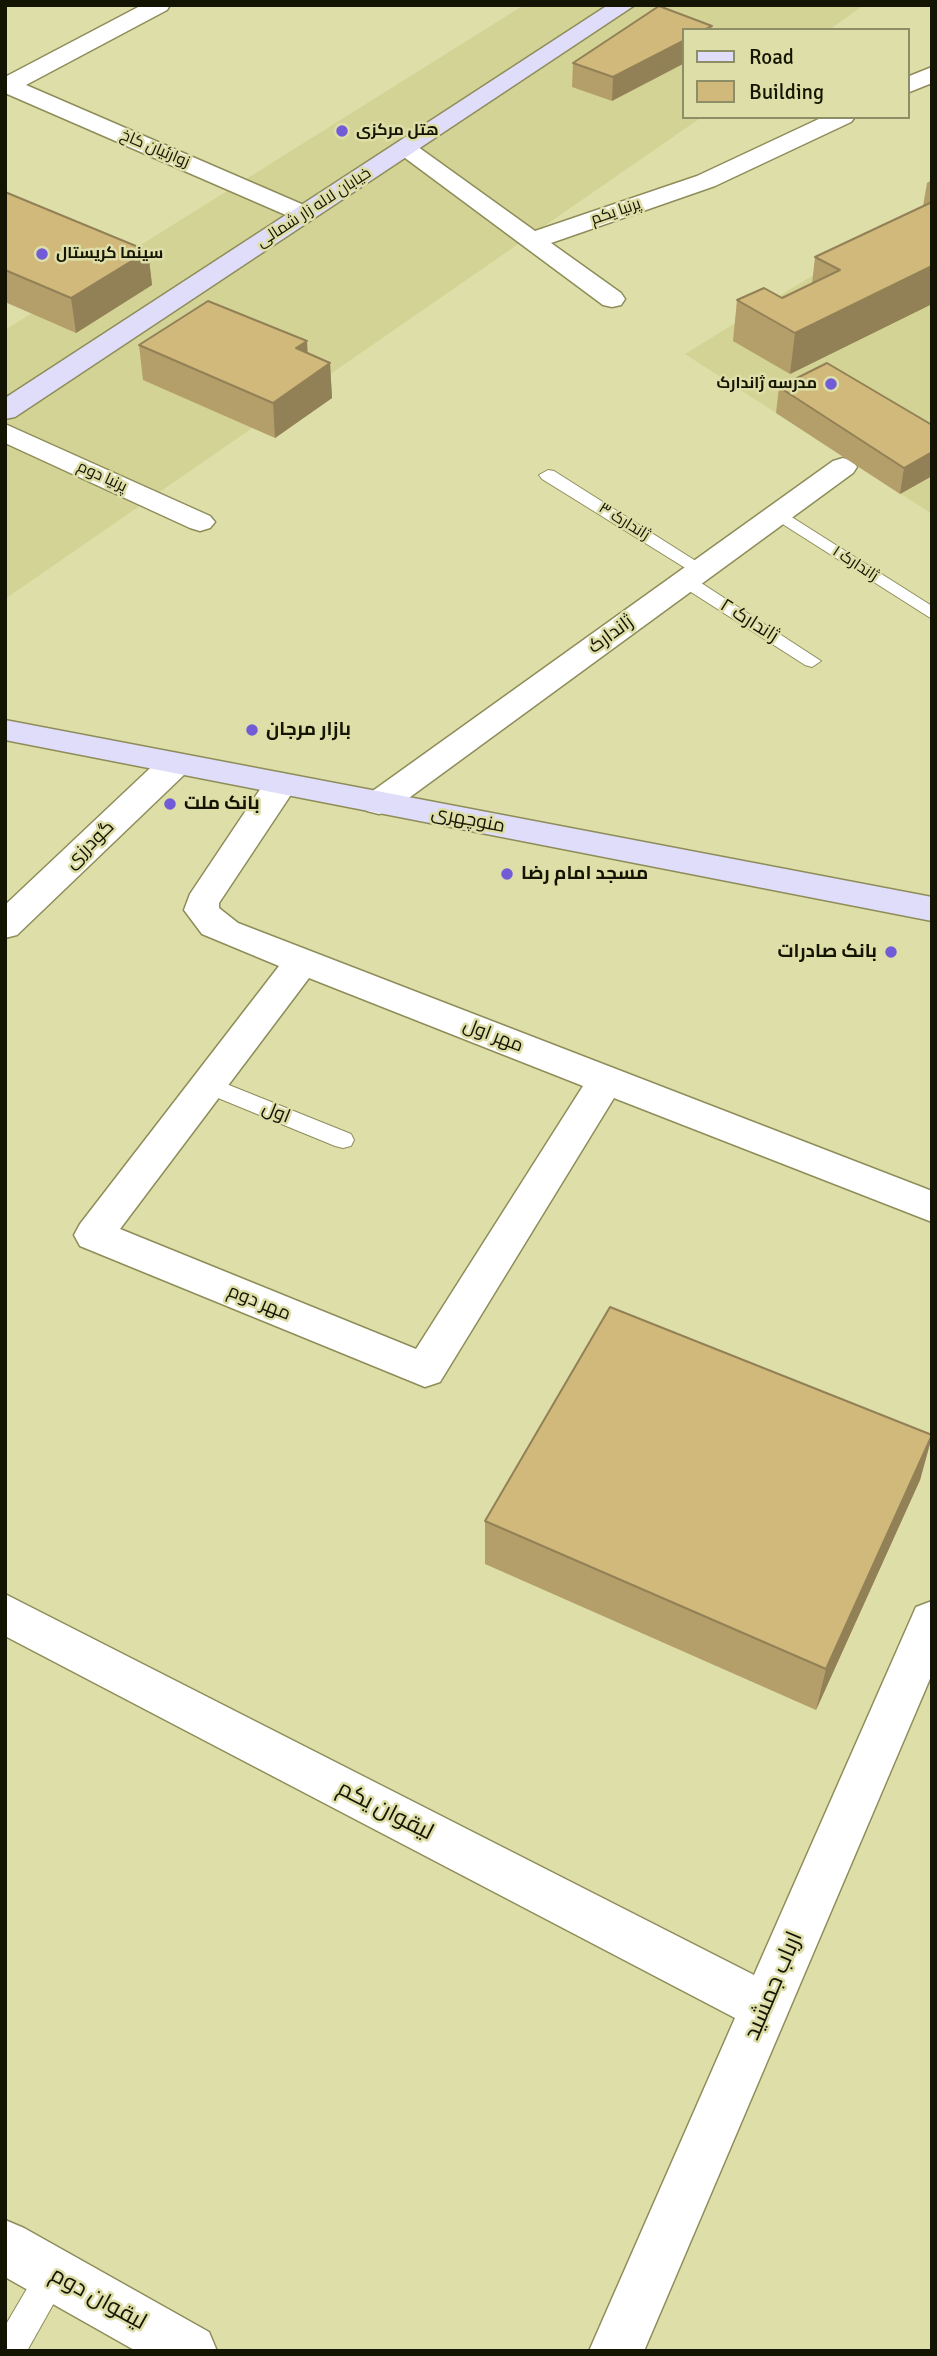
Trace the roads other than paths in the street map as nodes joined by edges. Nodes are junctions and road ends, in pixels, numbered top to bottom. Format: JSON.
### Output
{"nodes":[{"id":1,"x":159,"y":5,"type":"edge"},
{"id":2,"x":624,"y":5,"type":"edge"},
{"id":3,"x":932,"y":74,"type":"edge"},
{"id":4,"x":7,"y":85,"type":"edge"},
{"id":5,"x":909,"y":85,"type":"edge"},
{"id":6,"x":840,"y":119,"type":"edge"},
{"id":7,"x":405,"y":149,"type":"junction"},
{"id":8,"x":304,"y":214,"type":"junction"},
{"id":9,"x":532,"y":241,"type":"junction"},
{"id":10,"x":612,"y":299,"type":"dead end"},
{"id":11,"x":5,"y":411,"type":"edge"},
{"id":12,"x":5,"y":432,"type":"edge"},
{"id":13,"x":843,"y":467,"type":"dead end"},
{"id":14,"x":548,"y":475,"type":"dead end"},
{"id":15,"x":779,"y":514,"type":"junction"},
{"id":16,"x":200,"y":522,"type":"dead end"},
{"id":17,"x":693,"y":575,"type":"junction"},
{"id":18,"x":932,"y":614,"type":"edge"},
{"id":19,"x":812,"y":661,"type":"dead end"},
{"id":20,"x":5,"y":730,"type":"edge"},
{"id":21,"x":175,"y":764,"type":"junction"},
{"id":22,"x":281,"y":784,"type":"junction"},
{"id":23,"x":379,"y":803,"type":"junction"},
{"id":24,"x":932,"y":909,"type":"edge"},
{"id":25,"x":5,"y":926,"type":"edge"},
{"id":26,"x":302,"y":962,"type":"junction"},
{"id":27,"x":607,"y":1079,"type":"junction"},
{"id":28,"x":209,"y":1085,"type":"junction"},
{"id":29,"x":343,"y":1140,"type":"dead end"},
{"id":30,"x":932,"y":1208,"type":"edge"},
{"id":31,"x":5,"y":1614,"type":"edge"},
{"id":32,"x":932,"y":1620,"type":"edge"},
{"id":33,"x":765,"y":2007,"type":"junction"},
{"id":34,"x":5,"y":2247,"type":"edge"},
{"id":35,"x":53,"y":2274,"type":"junction"},
{"id":36,"x":9,"y":2351,"type":"edge"},
{"id":37,"x":190,"y":2351,"type":"edge"},
{"id":38,"x":616,"y":2351,"type":"edge"}],
"edges":[{"from":1,"to":4,"type":"street"},
{"from":2,"to":7,"type":"main road","name":"خیابان لاله زار شمالی"},
{"from":3,"to":5,"type":"street"},
{"from":4,"to":8,"type":"street","name":"زوارئیان کاخ"},
{"from":6,"to":9,"type":"street","name":"پرنیا یکم"},
{"from":7,"to":8,"type":"main road","name":"خیابان لاله زار شمالی"},
{"from":7,"to":9,"type":"street"},
{"from":8,"to":11,"type":"main road","name":"خیابان لاله زار شمالی"},
{"from":9,"to":10,"type":"street"},
{"from":12,"to":16,"type":"street","name":"پرنیا دوم"},
{"from":13,"to":15,"type":"street","name":"ژاندارک"},
{"from":14,"to":17,"type":"lane","name":"ژاندارک ۳"},
{"from":15,"to":17,"type":"street","name":"ژاندارک"},
{"from":15,"to":18,"type":"lane","name":"ژاندارک ۱"},
{"from":17,"to":19,"type":"lane","name":"ژاندارک ۲"},
{"from":17,"to":23,"type":"street","name":"ژاندارک"},
{"from":20,"to":21,"type":"main road","name":"منوچهری"},
{"from":21,"to":22,"type":"main road","name":"منوچهری"},
{"from":21,"to":25,"type":"street","name":"گودرزی"},
{"from":22,"to":23,"type":"main road","name":"منوچهری"},
{"from":22,"to":26,"type":"street","name":"مهر اول"},
{"from":23,"to":24,"type":"main road","name":"منوچهری"},
{"from":26,"to":27,"type":"street","name":"مهر اول"},
{"from":26,"to":28,"type":"street","name":"مهر دوم"},
{"from":27,"to":28,"type":"street","name":"مهر دوم"},
{"from":27,"to":30,"type":"street","name":"مهر اول"},
{"from":28,"to":29,"type":"lane","name":"اول"},
{"from":31,"to":33,"type":"street","name":"لیقوان یکم"},
{"from":32,"to":33,"type":"street","name":"ارباب جمشید"},
{"from":33,"to":38,"type":"street","name":"ارباب جمشید"},
{"from":34,"to":35,"type":"street","name":"لیقوان دوم"},
{"from":35,"to":36,"type":"lane"},
{"from":35,"to":37,"type":"street","name":"لیقوان دوم"}]}
